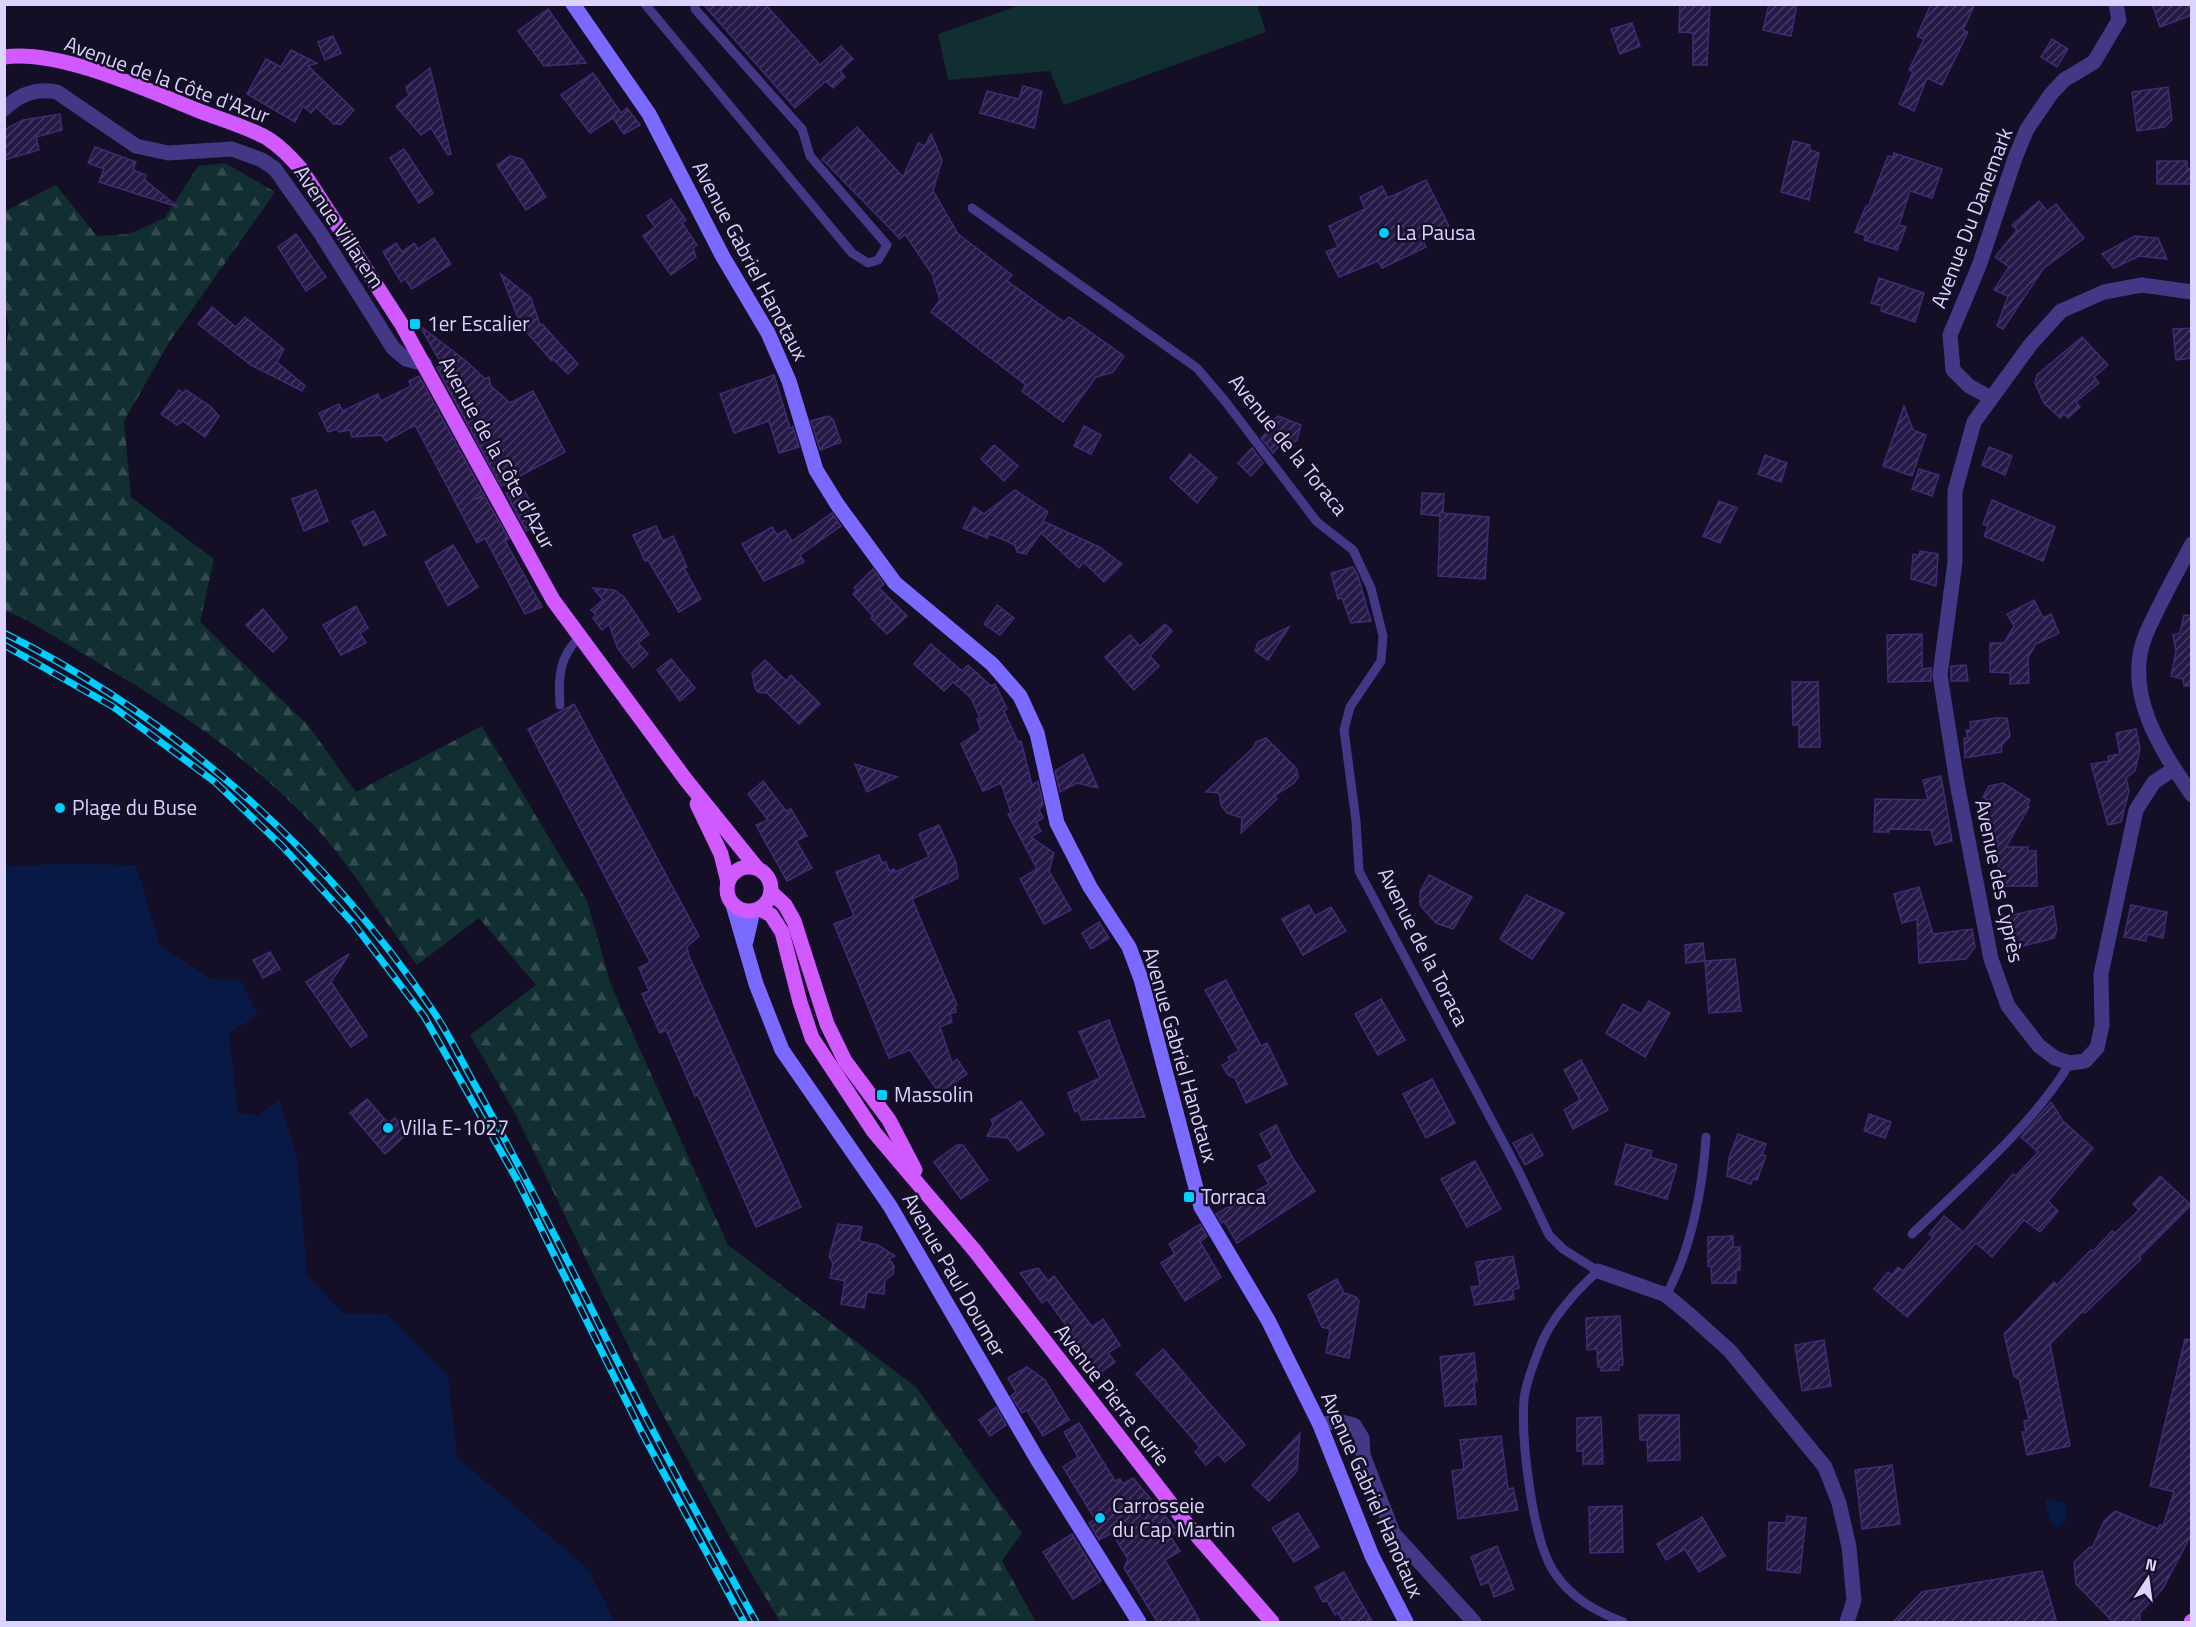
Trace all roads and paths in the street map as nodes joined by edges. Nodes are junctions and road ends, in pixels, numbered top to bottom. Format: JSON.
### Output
{"nodes":[{"id":1,"x":573,"y":4,"type":"edge"},
{"id":2,"x":645,"y":4,"type":"edge"},
{"id":3,"x":695,"y":4,"type":"edge"},
{"id":4,"x":2116,"y":4,"type":"edge"},
{"id":5,"x":4,"y":57,"type":"edge"},
{"id":6,"x":4,"y":109,"type":"edge"},
{"id":7,"x":972,"y":208,"type":"dead end"},
{"id":8,"x":2192,"y":292,"type":"edge"},
{"id":9,"x":425,"y":364,"type":"junction"},
{"id":10,"x":1991,"y":398,"type":"junction"},
{"id":11,"x":2192,"y":544,"type":"edge"},
{"id":12,"x":580,"y":637,"type":"junction"},
{"id":13,"x":560,"y":705,"type":"dead end"},
{"id":14,"x":2174,"y":769,"type":"junction"},
{"id":15,"x":686,"y":780,"type":"junction"},
{"id":16,"x":2192,"y":795,"type":"edge"},
{"id":17,"x":757,"y":868,"type":"junction"},
{"id":18,"x":728,"y":882,"type":"junction"},
{"id":19,"x":771,"y":892,"type":"junction"},
{"id":20,"x":733,"y":905,"type":"junction"},
{"id":21,"x":756,"y":910,"type":"junction"},
{"id":22,"x":746,"y":944,"type":"junction"},
{"id":23,"x":2070,"y":1062,"type":"junction"},
{"id":24,"x":1706,"y":1137,"type":"dead end"},
{"id":25,"x":925,"y":1188,"type":"junction"},
{"id":26,"x":1912,"y":1234,"type":"dead end"},
{"id":27,"x":1598,"y":1272,"type":"junction"},
{"id":28,"x":1666,"y":1295,"type":"junction"},
{"id":29,"x":1320,"y":1425,"type":"junction"},
{"id":30,"x":1139,"y":1623,"type":"edge"},
{"id":31,"x":1272,"y":1623,"type":"edge"},
{"id":32,"x":1406,"y":1623,"type":"edge"},
{"id":33,"x":1474,"y":1623,"type":"edge"},
{"id":34,"x":1623,"y":1623,"type":"edge"},
{"id":35,"x":1847,"y":1623,"type":"edge"}],
"edges":[{"from":1,"to":29,"type":"main road","name":"Avenue Gabriel Hanotaux"},
{"from":2,"to":3,"type":"lane"},
{"from":4,"to":10,"type":"street","name":"Avenue Du Danemark"},
{"from":5,"to":9,"type":"main road","name":"Avenue de la Côte d'Azur"},
{"from":6,"to":9,"type":"street","name":"Avenue Villarem"},
{"from":7,"to":27,"type":"lane","name":"Avenue de la Toraca"},
{"from":8,"to":10,"type":"street"},
{"from":9,"to":12,"type":"main road","name":"Avenue de la Côte d'Azur"},
{"from":10,"to":23,"type":"street","name":"Avenue des Cyprès"},
{"from":11,"to":14,"type":"street"},
{"from":12,"to":13,"type":"lane"},
{"from":12,"to":15,"type":"main road","name":"Avenue de la Côte d'Azur"},
{"from":14,"to":16,"type":"street"},
{"from":14,"to":23,"type":"street"},
{"from":15,"to":17,"type":"main road","name":"Avenue de la Côte d'Azur"},
{"from":15,"to":18,"type":"main road","name":"Avenue de la Côte d'Azur"},
{"from":17,"to":18,"type":"main road"},
{"from":17,"to":19,"type":"main road"},
{"from":18,"to":20,"type":"main road"},
{"from":19,"to":21,"type":"main road"},
{"from":19,"to":25,"type":"main road","name":"Avenue Pierre Curie"},
{"from":20,"to":21,"type":"main road"},
{"from":20,"to":22,"type":"main road","name":"Avenue Paul Doumer"},
{"from":21,"to":22,"type":"main road","name":"Avenue Paul Doumer"},
{"from":21,"to":25,"type":"main road","name":"Avenue Pierre Curie"},
{"from":22,"to":30,"type":"main road","name":"Avenue Paul Doumer"},
{"from":23,"to":26,"type":"lane"},
{"from":24,"to":28,"type":"lane"},
{"from":25,"to":31,"type":"main road","name":"Avenue Pierre Curie"},
{"from":27,"to":28,"type":"street","name":"Avenue de la Toraca"},
{"from":27,"to":34,"type":"lane"},
{"from":28,"to":35,"type":"street","name":"Avenue de la Toraca"},
{"from":29,"to":32,"type":"main road","name":"Avenue Gabriel Hanotaux"},
{"from":29,"to":33,"type":"street"}]}
